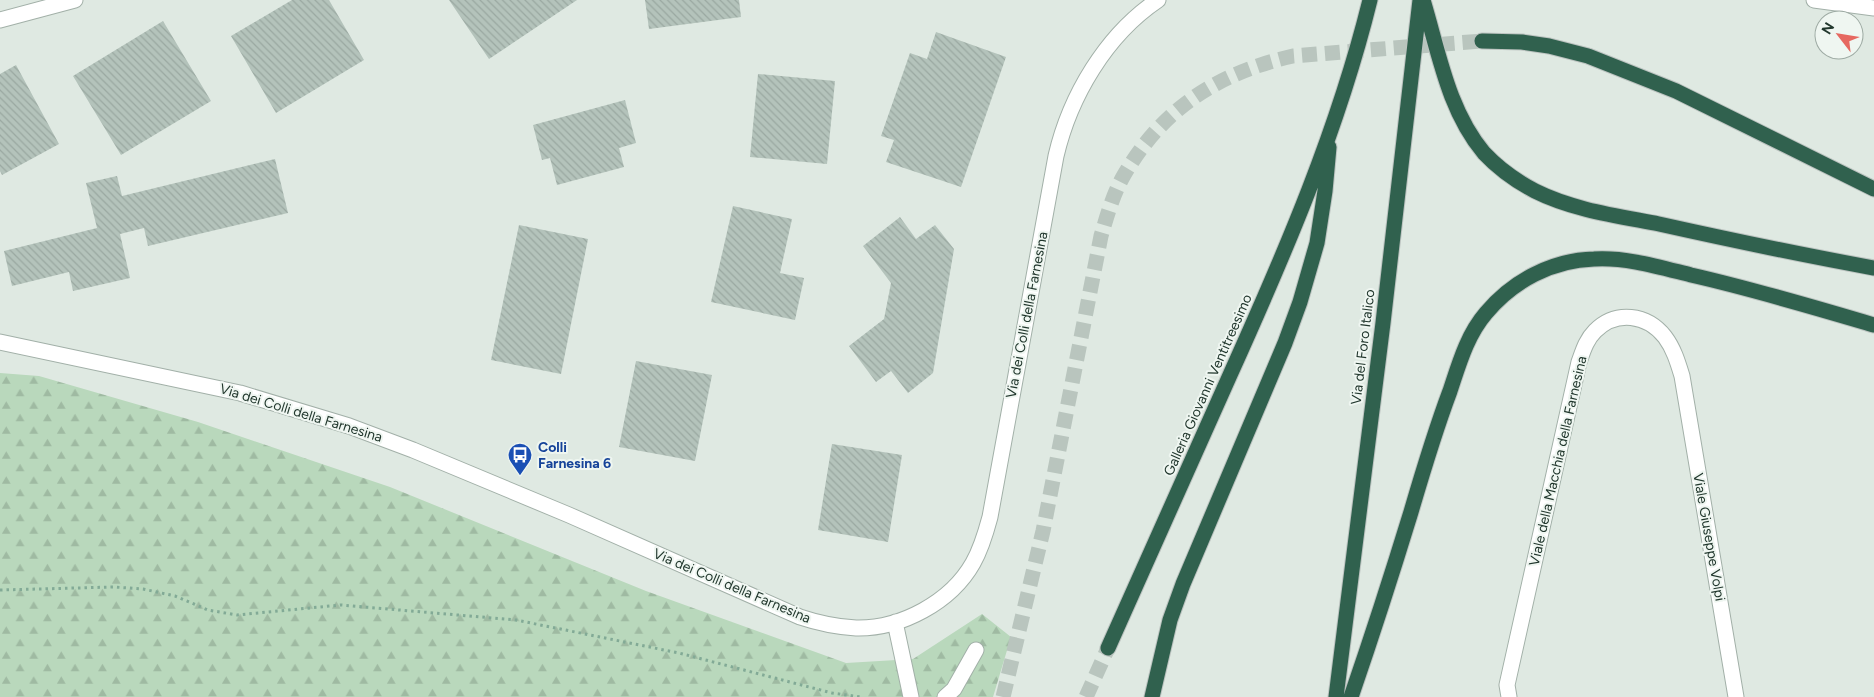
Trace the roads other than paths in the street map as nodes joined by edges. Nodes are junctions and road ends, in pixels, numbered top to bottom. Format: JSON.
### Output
{"nodes":[{"id":1,"x":75,"y":0,"type":"edge"},
{"id":2,"x":1370,"y":0,"type":"edge"},
{"id":3,"x":1422,"y":0,"type":"edge"},
{"id":4,"x":1814,"y":0,"type":"edge"},
{"id":5,"x":1150,"y":3,"type":"edge"},
{"id":6,"x":1874,"y":8,"type":"edge"},
{"id":7,"x":0,"y":20,"type":"edge"},
{"id":8,"x":1482,"y":41,"type":"tunnel mouth"},
{"id":9,"x":1330,"y":133,"type":"junction"},
{"id":10,"x":1874,"y":189,"type":"edge"},
{"id":11,"x":1874,"y":268,"type":"edge"},
{"id":12,"x":1874,"y":325,"type":"edge"},
{"id":13,"x":0,"y":342,"type":"edge"},
{"id":14,"x":1682,"y":376,"type":"joint"},
{"id":15,"x":895,"y":622,"type":"junction"},
{"id":16,"x":1108,"y":648,"type":"tunnel mouth"},
{"id":17,"x":976,"y":650,"type":"dead end"},
{"id":18,"x":1507,"y":693,"type":"edge"},
{"id":19,"x":911,"y":697,"type":"edge"},
{"id":20,"x":945,"y":697,"type":"edge"},
{"id":21,"x":1152,"y":697,"type":"edge"},
{"id":22,"x":1336,"y":697,"type":"edge"},
{"id":23,"x":1351,"y":697,"type":"edge"},
{"id":24,"x":1736,"y":697,"type":"edge"}],
"edges":[{"from":1,"to":7,"type":"street"},
{"from":2,"to":9,"type":"highway"},
{"from":3,"to":11,"type":"highway"},
{"from":3,"to":22,"type":"highway","name":"Via del Foro Italico"},
{"from":4,"to":6,"type":"street"},
{"from":5,"to":15,"type":"street","name":"Via dei Colli della Farnesina"},
{"from":8,"to":10,"type":"highway"},
{"from":9,"to":16,"type":"highway","name":"Galleria Giovanni Ventitreesimo"},
{"from":9,"to":21,"type":"highway"},
{"from":12,"to":23,"type":"highway"},
{"from":13,"to":15,"type":"street","name":"Via dei Colli della Farnesina"},
{"from":14,"to":18,"type":"street","name":"Viale della Macchia della Farnesina"},
{"from":14,"to":24,"type":"street","name":"Viale Giuseppe Volpi"},
{"from":15,"to":19,"type":"street"},
{"from":17,"to":20,"type":"street"}]}
